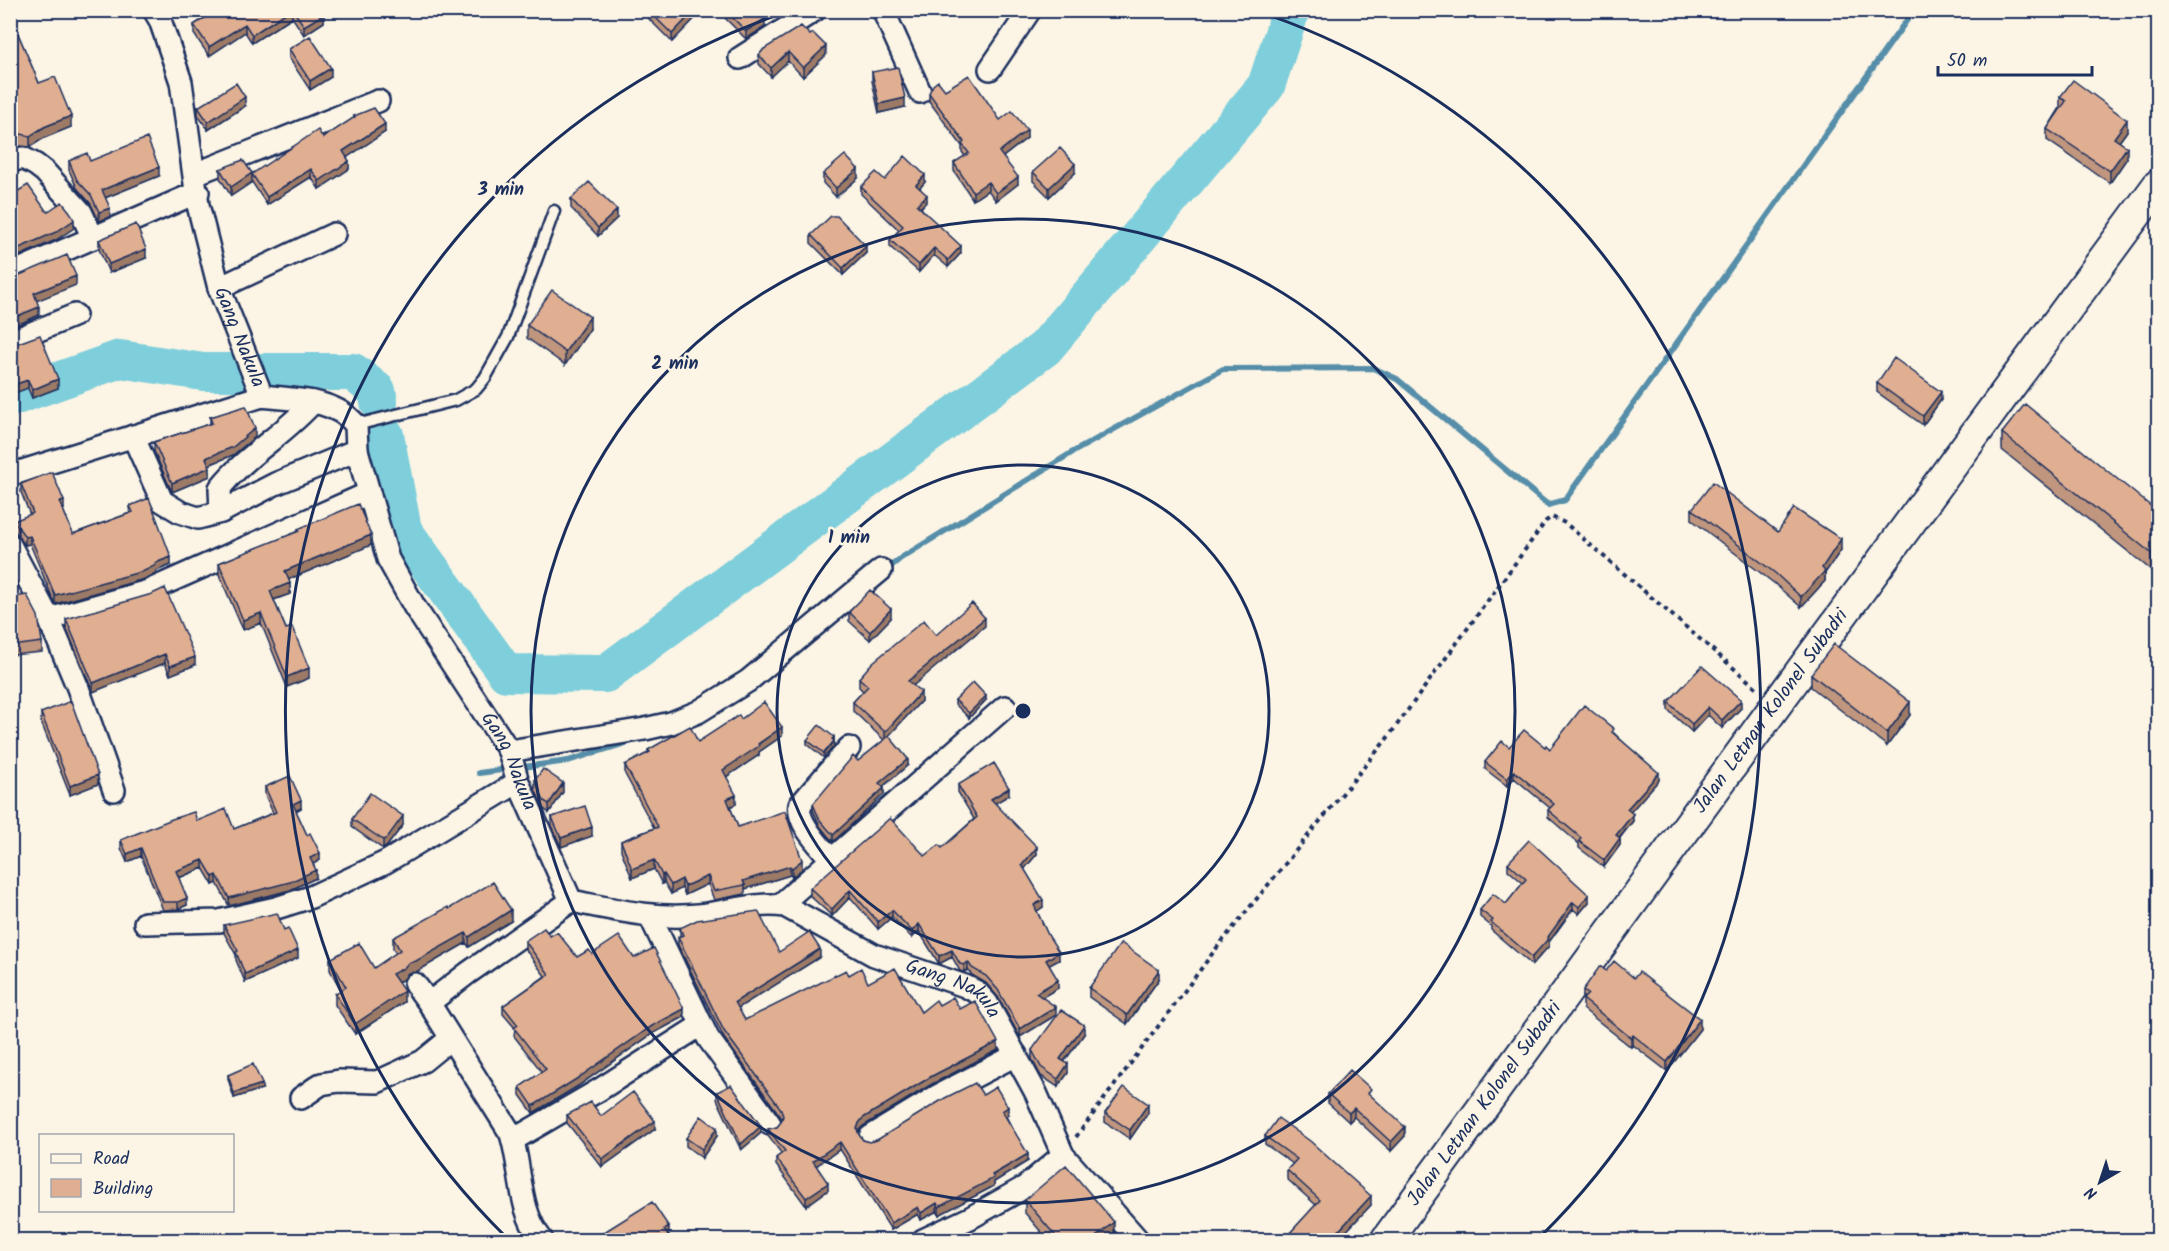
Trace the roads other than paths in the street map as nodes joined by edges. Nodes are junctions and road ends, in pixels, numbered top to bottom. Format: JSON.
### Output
{"nodes":[{"id":1,"x":154,"y":10,"type":"edge"},
{"id":2,"x":815,"y":10,"type":"edge"},
{"id":3,"x":883,"y":10,"type":"edge"},
{"id":4,"x":1030,"y":10,"type":"edge"},
{"id":5,"x":740,"y":58,"type":"dead end"},
{"id":6,"x":990,"y":69,"type":"dead end"},
{"id":7,"x":920,"y":92,"type":"dead end"},
{"id":8,"x":378,"y":101,"type":"dead end"},
{"id":9,"x":10,"y":161,"type":"edge"},
{"id":10,"x":196,"y":183,"type":"junction"},
{"id":11,"x":2158,"y":185,"type":"edge"},
{"id":12,"x":554,"y":211,"type":"dead end"},
{"id":13,"x":334,"y":234,"type":"dead end"},
{"id":14,"x":93,"y":238,"type":"junction"},
{"id":15,"x":10,"y":274,"type":"edge"},
{"id":16,"x":219,"y":288,"type":"junction"},
{"id":17,"x":75,"y":315,"type":"dead end"},
{"id":18,"x":10,"y":342,"type":"edge"},
{"id":19,"x":257,"y":382,"type":"junction"},
{"id":20,"x":313,"y":402,"type":"junction"},
{"id":21,"x":356,"y":425,"type":"junction"},
{"id":22,"x":133,"y":436,"type":"junction"},
{"id":23,"x":357,"y":450,"type":"junction"},
{"id":24,"x":10,"y":475,"type":"edge"},
{"id":25,"x":369,"y":493,"type":"junction"},
{"id":26,"x":221,"y":512,"type":"junction"},
{"id":27,"x":10,"y":545,"type":"edge"},
{"id":28,"x":881,"y":570,"type":"dead end"},
{"id":29,"x":49,"y":619,"type":"junction"},
{"id":30,"x":1005,"y":707,"type":"dead end"},
{"id":31,"x":849,"y":748,"type":"dead end"},
{"id":32,"x":513,"y":766,"type":"junction"},
{"id":33,"x":114,"y":790,"type":"dead end"},
{"id":34,"x":831,"y":859,"type":"junction"},
{"id":35,"x":571,"y":901,"type":"junction"},
{"id":36,"x":780,"y":905,"type":"junction"},
{"id":37,"x":650,"y":916,"type":"junction"},
{"id":38,"x":146,"y":923,"type":"dead end"},
{"id":39,"x":415,"y":984,"type":"dead end"},
{"id":40,"x":429,"y":1003,"type":"junction"},
{"id":41,"x":701,"y":1025,"type":"junction"},
{"id":42,"x":450,"y":1039,"type":"junction"},
{"id":43,"x":1016,"y":1055,"type":"junction"},
{"id":44,"x":300,"y":1098,"type":"dead end"},
{"id":45,"x":770,"y":1124,"type":"dead end"},
{"id":46,"x":870,"y":1137,"type":"dead end"},
{"id":47,"x":513,"y":1140,"type":"junction"},
{"id":48,"x":1063,"y":1155,"type":"junction"},
{"id":49,"x":542,"y":1240,"type":"edge"},
{"id":50,"x":923,"y":1240,"type":"edge"},
{"id":51,"x":1138,"y":1240,"type":"edge"},
{"id":52,"x":1386,"y":1240,"type":"edge"}],
"edges":[{"from":1,"to":10,"type":"street","name":"Gang Nakula"},
{"from":2,"to":5,"type":"street"},
{"from":3,"to":7,"type":"street"},
{"from":4,"to":6,"type":"street"},
{"from":8,"to":10,"type":"street"},
{"from":9,"to":14,"type":"street"},
{"from":10,"to":14,"type":"street"},
{"from":10,"to":16,"type":"street","name":"Gang Nakula"},
{"from":11,"to":52,"type":"main road","name":"Jalan Letnan Kolonel Subadri"},
{"from":12,"to":21,"type":"lane"},
{"from":13,"to":16,"type":"street"},
{"from":14,"to":15,"type":"street"},
{"from":16,"to":19,"type":"street","name":"Gang Nakula"},
{"from":17,"to":18,"type":"street"},
{"from":19,"to":20,"type":"street","name":"Gang Nakula"},
{"from":19,"to":22,"type":"street"},
{"from":20,"to":21,"type":"street","name":"Gang Nakula"},
{"from":20,"to":26,"type":"street"},
{"from":21,"to":23,"type":"street","name":"Gang Nakula"},
{"from":22,"to":24,"type":"street"},
{"from":22,"to":26,"type":"street"},
{"from":23,"to":25,"type":"street","name":"Gang Nakula"},
{"from":23,"to":26,"type":"street"},
{"from":25,"to":29,"type":"street"},
{"from":25,"to":32,"type":"street","name":"Gang Nakula"},
{"from":27,"to":29,"type":"street"},
{"from":28,"to":32,"type":"street"},
{"from":29,"to":33,"type":"street"},
{"from":30,"to":34,"type":"street"},
{"from":31,"to":34,"type":"street"},
{"from":32,"to":35,"type":"street","name":"Gang Nakula"},
{"from":32,"to":38,"type":"street"},
{"from":34,"to":36,"type":"street"},
{"from":35,"to":37,"type":"street","name":"Gang Nakula"},
{"from":35,"to":40,"type":"street"},
{"from":36,"to":37,"type":"street","name":"Gang Nakula"},
{"from":36,"to":43,"type":"street","name":"Gang Nakula"},
{"from":37,"to":41,"type":"street"},
{"from":39,"to":40,"type":"street"},
{"from":40,"to":42,"type":"street"},
{"from":41,"to":45,"type":"street"},
{"from":41,"to":47,"type":"street"},
{"from":42,"to":44,"type":"street"},
{"from":42,"to":47,"type":"street"},
{"from":43,"to":46,"type":"street"},
{"from":43,"to":48,"type":"street","name":"Gang Nakula"},
{"from":47,"to":49,"type":"street"},
{"from":48,"to":50,"type":"street"},
{"from":48,"to":51,"type":"street","name":"Gang Nakula"}]}
